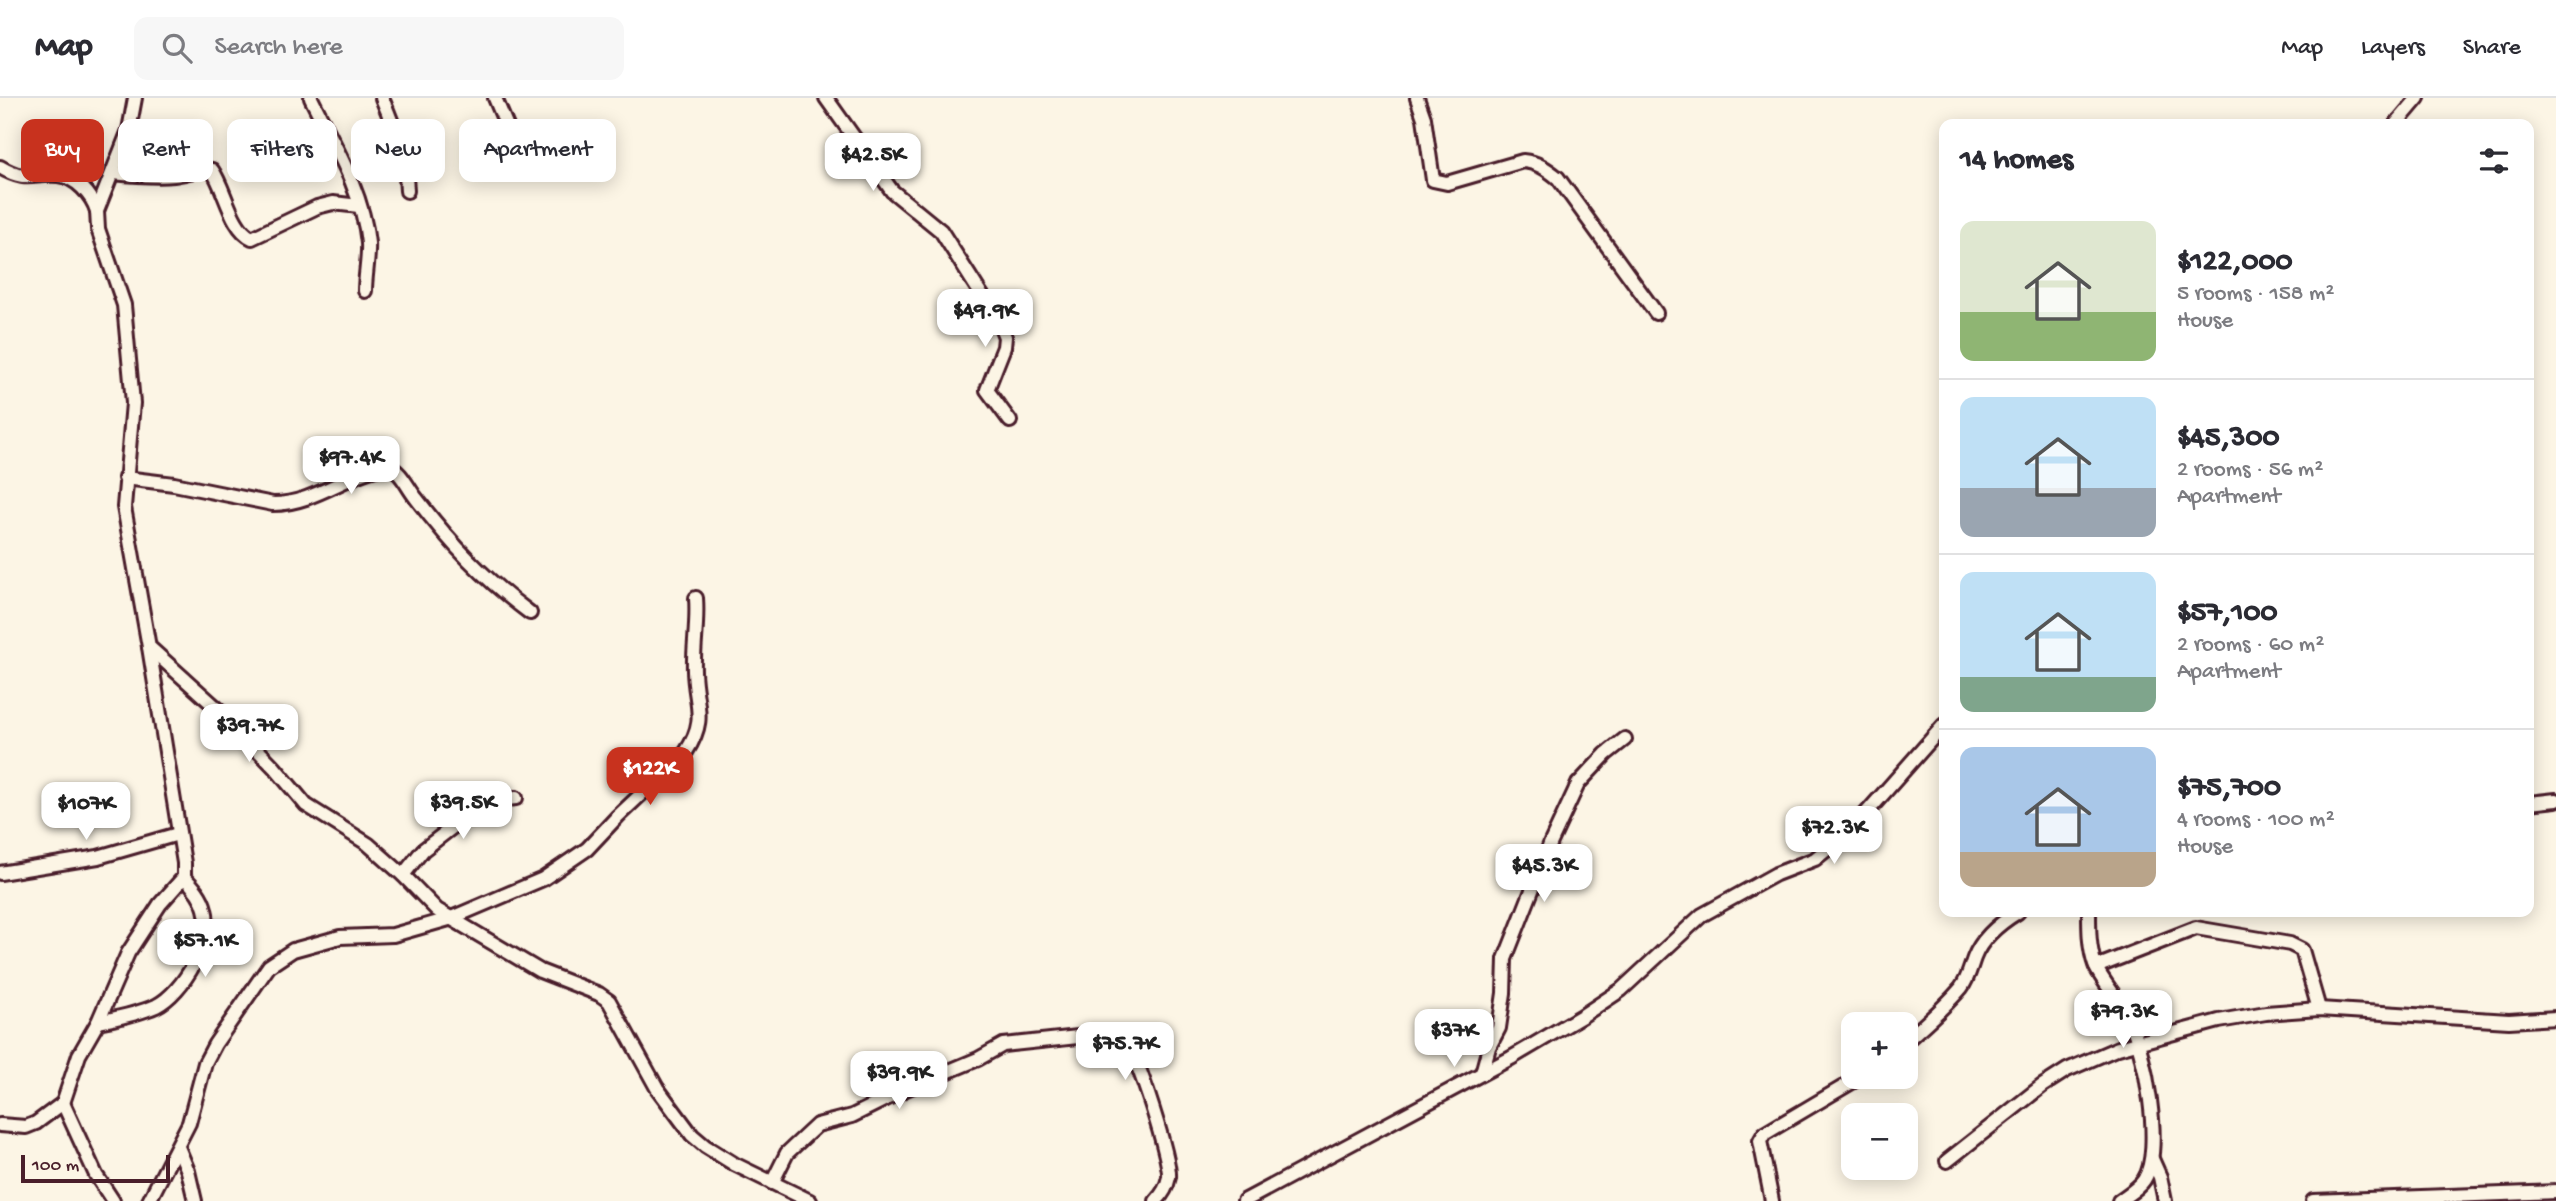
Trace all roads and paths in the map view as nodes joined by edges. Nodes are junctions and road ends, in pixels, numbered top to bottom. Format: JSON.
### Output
{"nodes":[{"id":1,"x":135,"y":98,"type":"edge"},
{"id":2,"x":311,"y":98,"type":"edge"},
{"id":3,"x":382,"y":98,"type":"edge"},
{"id":4,"x":495,"y":98,"type":"edge"},
{"id":5,"x":826,"y":98,"type":"edge"},
{"id":6,"x":1417,"y":98,"type":"edge"},
{"id":7,"x":2418,"y":98,"type":"edge"},
{"id":8,"x":504,"y":119,"type":"edge"},
{"id":9,"x":2400,"y":119,"type":"edge"},
{"id":10,"x":0,"y":167,"type":"edge"},
{"id":11,"x":113,"y":173,"type":"junction"},
{"id":12,"x":407,"y":191,"type":"dead end"},
{"id":13,"x":359,"y":206,"type":"junction"},
{"id":14,"x":97,"y":211,"type":"junction"},
{"id":15,"x":365,"y":291,"type":"dead end"},
{"id":16,"x":1656,"y":313,"type":"dead end"},
{"id":17,"x":1010,"y":421,"type":"dead end"},
{"id":18,"x":125,"y":478,"type":"junction"},
{"id":19,"x":696,"y":598,"type":"dead end"},
{"id":20,"x":530,"y":613,"type":"dead end"},
{"id":21,"x":149,"y":647,"type":"junction"},
{"id":22,"x":1939,"y":730,"type":"edge"},
{"id":23,"x":1625,"y":739,"type":"dead end"},
{"id":24,"x":516,"y":798,"type":"dead end"},
{"id":25,"x":2556,"y":800,"type":"edge"},
{"id":26,"x":2534,"y":802,"type":"edge"},
{"id":27,"x":178,"y":834,"type":"junction"},
{"id":28,"x":1,"y":873,"type":"edge"},
{"id":29,"x":403,"y":875,"type":"junction"},
{"id":30,"x":184,"y":877,"type":"junction"},
{"id":31,"x":2010,"y":917,"type":"edge"},
{"id":32,"x":2089,"y":917,"type":"edge"},
{"id":33,"x":449,"y":919,"type":"junction"},
{"id":34,"x":2096,"y":967,"type":"junction"},
{"id":35,"x":2319,"y":1009,"type":"junction"},
{"id":36,"x":2556,"y":1018,"type":"edge"},
{"id":37,"x":98,"y":1022,"type":"junction"},
{"id":38,"x":1918,"y":1029,"type":"edge"},
{"id":39,"x":2138,"y":1043,"type":"junction"},
{"id":40,"x":1482,"y":1073,"type":"junction"},
{"id":41,"x":1841,"y":1088,"type":"edge"},
{"id":42,"x":63,"y":1103,"type":"junction"},
{"id":43,"x":0,"y":1125,"type":"edge"},
{"id":44,"x":178,"y":1147,"type":"junction"},
{"id":45,"x":2152,"y":1159,"type":"junction"},
{"id":46,"x":1947,"y":1161,"type":"dead end"},
{"id":47,"x":772,"y":1183,"type":"junction"},
{"id":48,"x":2556,"y":1192,"type":"edge"},
{"id":49,"x":149,"y":1200,"type":"edge"},
{"id":50,"x":113,"y":1201,"type":"edge"},
{"id":51,"x":195,"y":1201,"type":"edge"},
{"id":52,"x":810,"y":1201,"type":"edge"},
{"id":53,"x":1156,"y":1201,"type":"edge"},
{"id":54,"x":1244,"y":1201,"type":"edge"},
{"id":55,"x":1772,"y":1201,"type":"edge"},
{"id":56,"x":2119,"y":1201,"type":"edge"},
{"id":57,"x":2165,"y":1201,"type":"edge"},
{"id":58,"x":2313,"y":1201,"type":"edge"}],
"edges":[{"from":1,"to":11,"type":"street"},
{"from":2,"to":13,"type":"street"},
{"from":3,"to":12,"type":"street"},
{"from":4,"to":8,"type":"street"},
{"from":5,"to":17,"type":"street"},
{"from":6,"to":16,"type":"street"},
{"from":7,"to":9,"type":"street"},
{"from":10,"to":14,"type":"street"},
{"from":11,"to":13,"type":"street"},
{"from":11,"to":14,"type":"street"},
{"from":13,"to":15,"type":"street"},
{"from":14,"to":18,"type":"street"},
{"from":18,"to":20,"type":"street"},
{"from":18,"to":21,"type":"street"},
{"from":19,"to":33,"type":"street"},
{"from":21,"to":27,"type":"street"},
{"from":21,"to":29,"type":"street"},
{"from":22,"to":40,"type":"street"},
{"from":23,"to":40,"type":"street"},
{"from":24,"to":29,"type":"street"},
{"from":25,"to":26,"type":"street"},
{"from":27,"to":28,"type":"street"},
{"from":27,"to":30,"type":"street"},
{"from":29,"to":33,"type":"street"},
{"from":30,"to":37,"type":"street"},
{"from":30,"to":37,"type":"street"},
{"from":31,"to":38,"type":"street"},
{"from":32,"to":34,"type":"street"},
{"from":33,"to":44,"type":"street"},
{"from":33,"to":47,"type":"street"},
{"from":34,"to":35,"type":"street"},
{"from":34,"to":39,"type":"street"},
{"from":35,"to":36,"type":"street"},
{"from":35,"to":39,"type":"street"},
{"from":37,"to":42,"type":"street"},
{"from":39,"to":45,"type":"street"},
{"from":39,"to":46,"type":"street"},
{"from":40,"to":54,"type":"street"},
{"from":41,"to":55,"type":"street"},
{"from":42,"to":43,"type":"street"},
{"from":42,"to":50,"type":"street"},
{"from":44,"to":49,"type":"street"},
{"from":44,"to":51,"type":"street"},
{"from":45,"to":56,"type":"street"},
{"from":45,"to":57,"type":"street"},
{"from":47,"to":52,"type":"street"},
{"from":47,"to":53,"type":"street"},
{"from":48,"to":58,"type":"street"}]}
